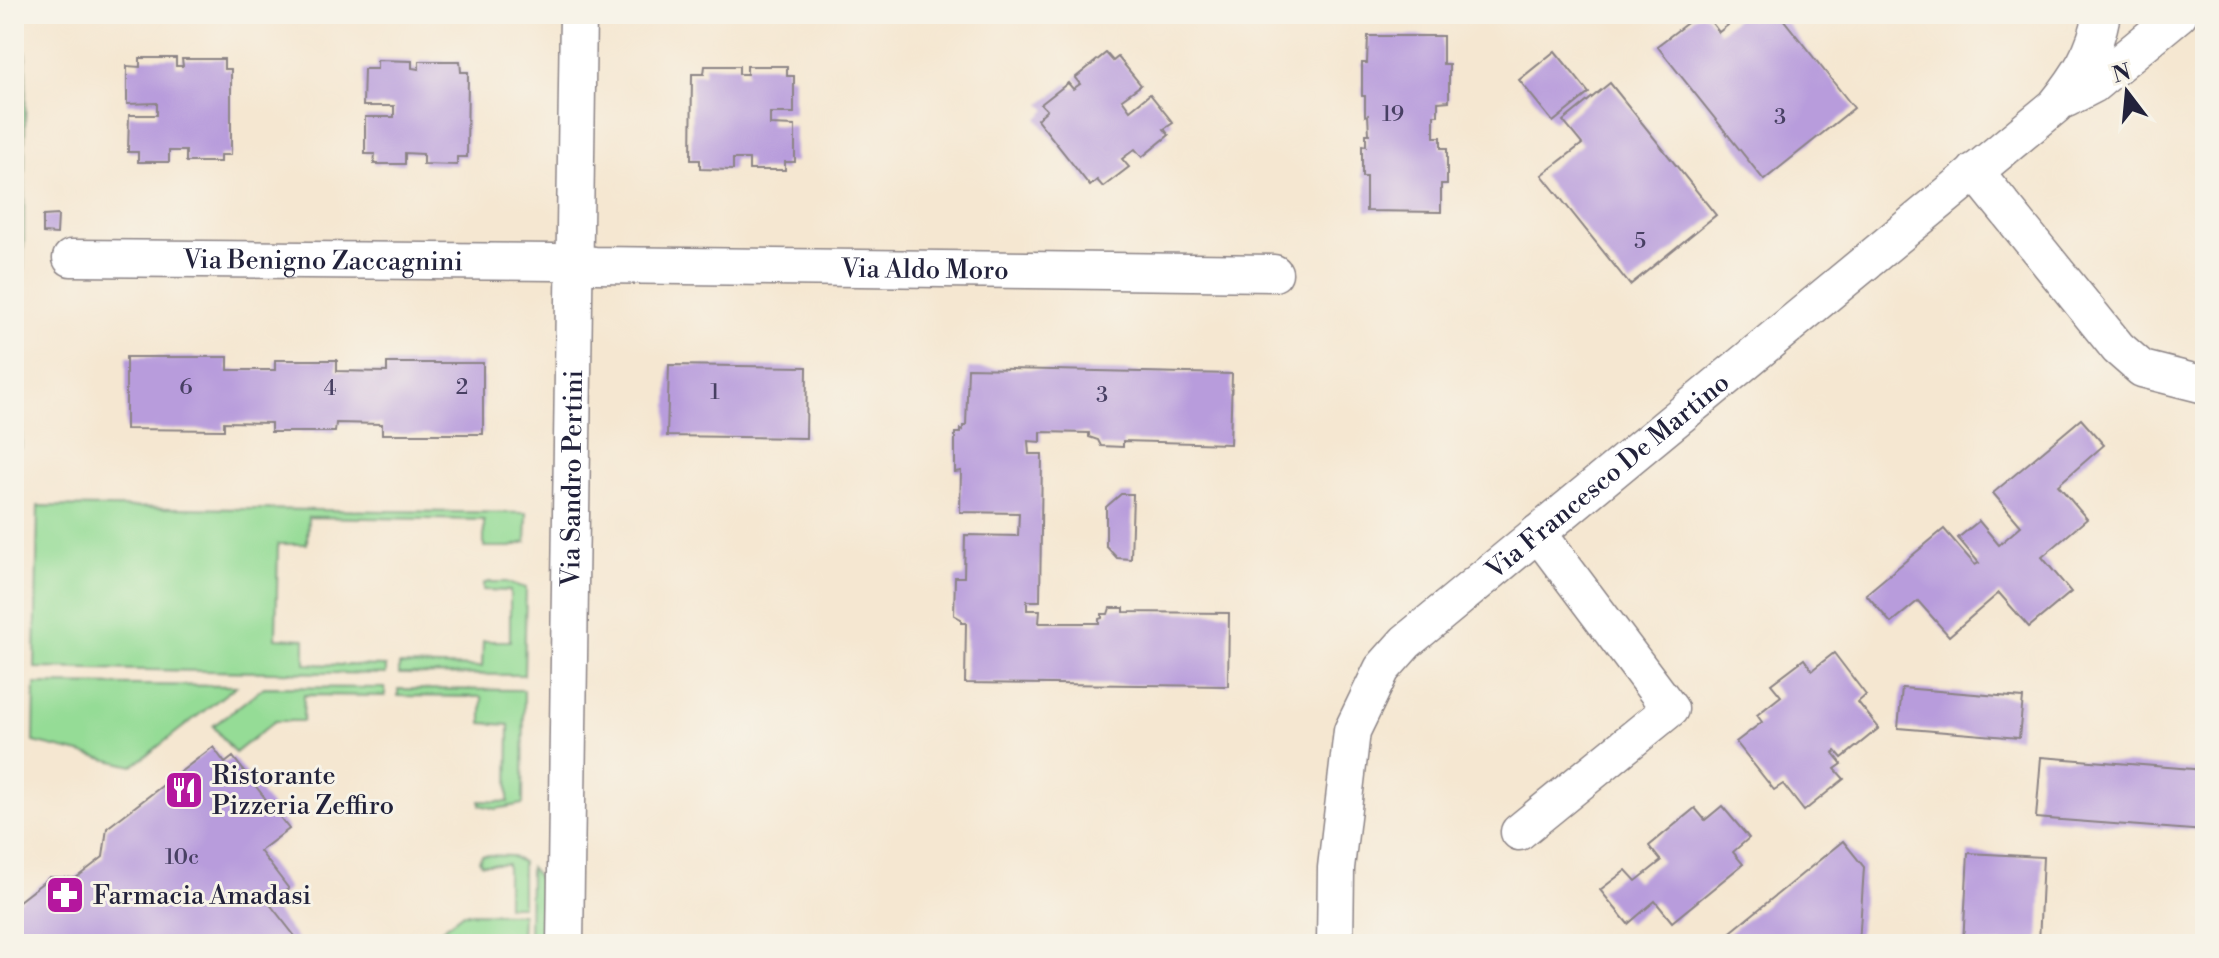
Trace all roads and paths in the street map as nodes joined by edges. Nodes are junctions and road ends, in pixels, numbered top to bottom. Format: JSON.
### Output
{"nodes":[{"id":1,"x":578,"y":14,"type":"edge"},
{"id":2,"x":2102,"y":14,"type":"edge"},
{"id":3,"x":2179,"y":14,"type":"edge"},
{"id":4,"x":2055,"y":106,"type":"junction"},
{"id":5,"x":1975,"y":171,"type":"junction"},
{"id":6,"x":71,"y":258,"type":"dead end"},
{"id":7,"x":574,"y":264,"type":"junction"},
{"id":8,"x":1274,"y":273,"type":"dead end"},
{"id":9,"x":2205,"y":385,"type":"edge"},
{"id":10,"x":1538,"y":533,"type":"junction"},
{"id":11,"x":1519,"y":832,"type":"dead end"},
{"id":12,"x":565,"y":944,"type":"edge"},
{"id":13,"x":1335,"y":944,"type":"edge"}],
"edges":[{"from":1,"to":7,"type":"street","name":"Via Sandro Pertini"},
{"from":2,"to":4,"type":"street","name":"Via Francesco De Martino"},
{"from":3,"to":4,"type":"street","name":"Via Francesco De Martino"},
{"from":4,"to":5,"type":"street","name":"Via Francesco De Martino"},
{"from":5,"to":9,"type":"street"},
{"from":5,"to":10,"type":"street","name":"Via Francesco De Martino"},
{"from":6,"to":7,"type":"street","name":"Via Benigno Zaccagnini"},
{"from":7,"to":8,"type":"street","name":"Via Aldo Moro"},
{"from":7,"to":12,"type":"street","name":"Via Sandro Pertini"},
{"from":10,"to":11,"type":"street"},
{"from":10,"to":13,"type":"street","name":"Via Francesco De Martino"}]}
